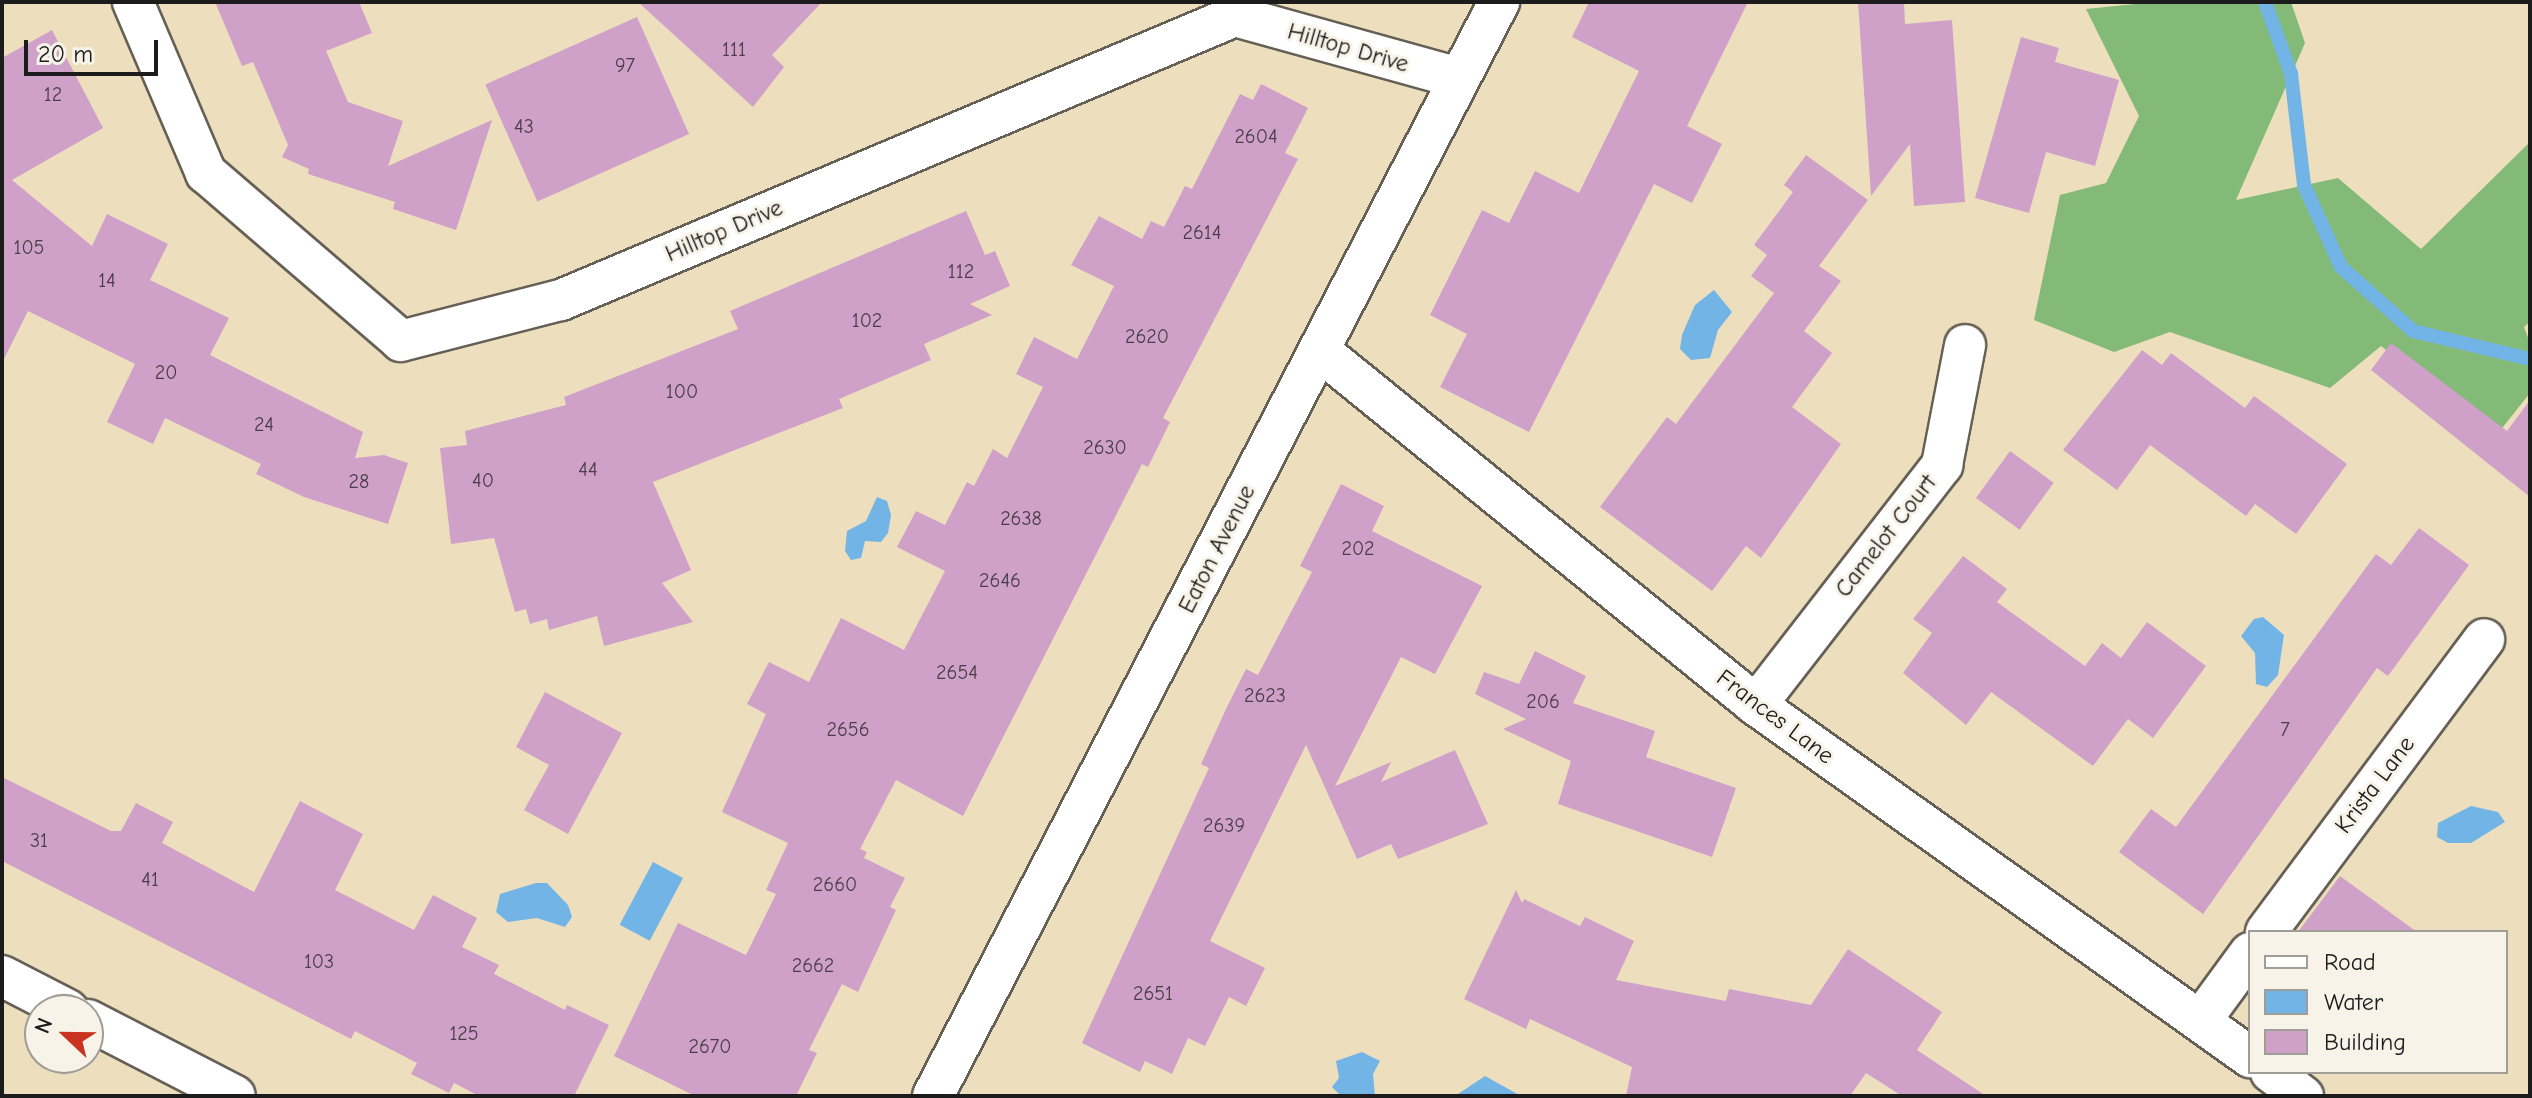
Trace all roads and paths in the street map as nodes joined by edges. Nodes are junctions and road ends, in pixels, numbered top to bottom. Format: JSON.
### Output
{"nodes":[{"id":1,"x":133,"y":2,"type":"edge"},
{"id":2,"x":1499,"y":2,"type":"edge"},
{"id":3,"x":1458,"y":78,"type":"junction"},
{"id":4,"x":1965,"y":345,"type":"dead end"},
{"id":5,"x":1320,"y":351,"type":"junction"},
{"id":6,"x":2484,"y":639,"type":"dead end"},
{"id":7,"x":1756,"y":705,"type":"junction"},
{"id":8,"x":2267,"y":930,"type":"edge"},
{"id":9,"x":2248,"y":956,"type":"edge"},
{"id":10,"x":2,"y":976,"type":"edge"},
{"id":11,"x":37,"y":994,"type":"edge"},
{"id":12,"x":2201,"y":1020,"type":"junction"},
{"id":13,"x":104,"y":1028,"type":"edge"},
{"id":14,"x":2248,"y":1055,"type":"edge"},
{"id":15,"x":2274,"y":1074,"type":"edge"},
{"id":16,"x":235,"y":1096,"type":"edge"},
{"id":17,"x":933,"y":1096,"type":"edge"},
{"id":18,"x":2303,"y":1096,"type":"edge"}],
"edges":[{"from":1,"to":3,"type":"street","name":"Hilltop Drive"},
{"from":2,"to":3,"type":"street","name":"Eaton Avenue"},
{"from":3,"to":5,"type":"street","name":"Eaton Avenue"},
{"from":4,"to":7,"type":"street","name":"Camelot Court"},
{"from":5,"to":7,"type":"street","name":"Frances Lane"},
{"from":5,"to":17,"type":"street","name":"Eaton Avenue"},
{"from":6,"to":8,"type":"street","name":"Krista Lane"},
{"from":7,"to":12,"type":"street","name":"Frances Lane"},
{"from":9,"to":12,"type":"street"},
{"from":10,"to":11,"type":"street"},
{"from":12,"to":14,"type":"street","name":"Frances Lane"},
{"from":13,"to":16,"type":"street"},
{"from":15,"to":18,"type":"street"}]}
